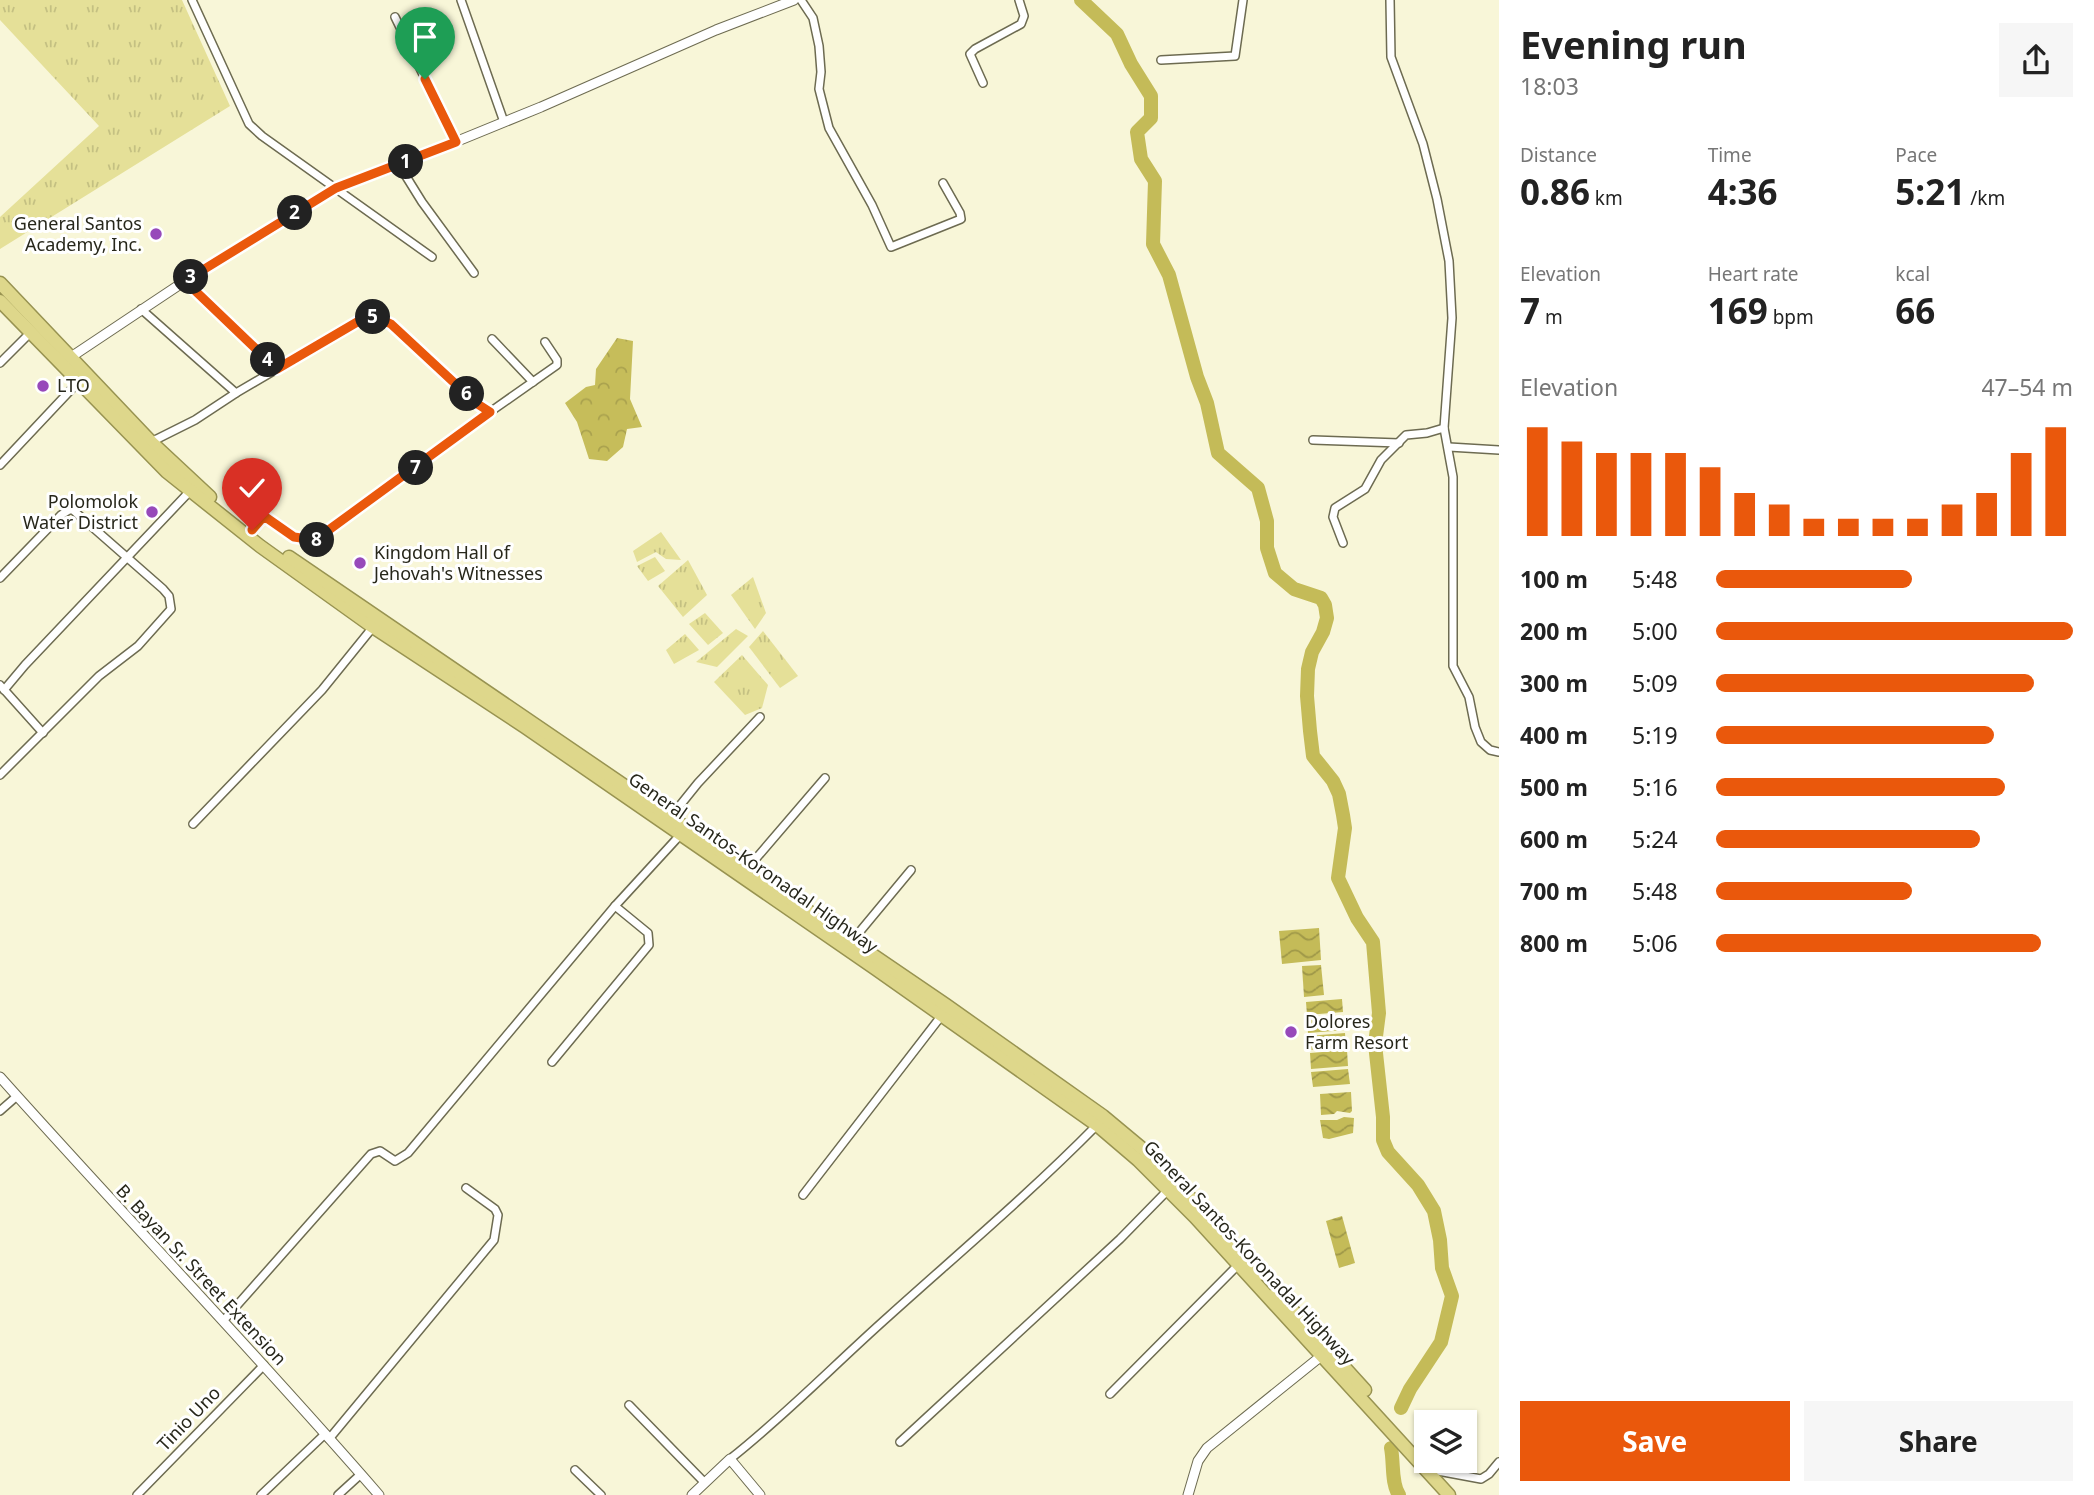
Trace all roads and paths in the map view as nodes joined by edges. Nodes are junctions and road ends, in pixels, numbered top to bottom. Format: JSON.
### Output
{"nodes":[{"id":1,"x":191,"y":0,"type":"edge"},
{"id":2,"x":461,"y":0,"type":"edge"},
{"id":3,"x":794,"y":0,"type":"edge"},
{"id":4,"x":801,"y":0,"type":"edge"},
{"id":5,"x":1019,"y":0,"type":"edge"},
{"id":6,"x":1243,"y":0,"type":"edge"},
{"id":7,"x":1390,"y":0,"type":"edge"},
{"id":8,"x":395,"y":17,"type":"dead end"},
{"id":9,"x":1161,"y":60,"type":"dead end"},
{"id":10,"x":983,"y":83,"type":"dead end"},
{"id":11,"x":504,"y":122,"type":"junction"},
{"id":12,"x":456,"y":142,"type":"junction"},
{"id":13,"x":399,"y":165,"type":"junction"},
{"id":14,"x":943,"y":183,"type":"dead end"},
{"id":15,"x":336,"y":188,"type":"junction"},
{"id":16,"x":432,"y":257,"type":"dead end"},
{"id":17,"x":474,"y":273,"type":"dead end"},
{"id":18,"x":185,"y":281,"type":"junction"},
{"id":19,"x":0,"y":284,"type":"edge"},
{"id":20,"x":0,"y":301,"type":"edge"},
{"id":21,"x":141,"y":309,"type":"junction"},
{"id":22,"x":31,"y":331,"type":"junction"},
{"id":23,"x":492,"y":339,"type":"dead end"},
{"id":24,"x":545,"y":342,"type":"dead end"},
{"id":25,"x":66,"y":361,"type":"junction"},
{"id":26,"x":0,"y":363,"type":"edge"},
{"id":27,"x":277,"y":369,"type":"junction"},
{"id":28,"x":82,"y":377,"type":"junction"},
{"id":29,"x":533,"y":382,"type":"junction"},
{"id":30,"x":236,"y":393,"type":"junction"},
{"id":31,"x":490,"y":412,"type":"junction"},
{"id":32,"x":1444,"y":428,"type":"junction"},
{"id":33,"x":1313,"y":440,"type":"dead end"},
{"id":34,"x":151,"y":442,"type":"junction"},
{"id":35,"x":1399,"y":443,"type":"junction"},
{"id":36,"x":1448,"y":447,"type":"junction"},
{"id":37,"x":1499,"y":450,"type":"edge"},
{"id":38,"x":0,"y":465,"type":"edge"},
{"id":39,"x":194,"y":488,"type":"junction"},
{"id":40,"x":250,"y":501,"type":"dead end"},
{"id":41,"x":264,"y":516,"type":"junction"},
{"id":42,"x":252,"y":530,"type":"junction"},
{"id":43,"x":1343,"y":543,"type":"dead end"},
{"id":44,"x":127,"y":558,"type":"junction"},
{"id":45,"x":0,"y":578,"type":"edge"},
{"id":46,"x":373,"y":627,"type":"junction"},
{"id":47,"x":3,"y":689,"type":"edge"},
{"id":48,"x":0,"y":700,"type":"edge"},
{"id":49,"x":760,"y":718,"type":"dead end"},
{"id":50,"x":43,"y":733,"type":"junction"},
{"id":51,"x":1499,"y":752,"type":"edge"},
{"id":52,"x":0,"y":775,"type":"edge"},
{"id":53,"x":825,"y":778,"type":"dead end"},
{"id":54,"x":668,"y":820,"type":"junction"},
{"id":55,"x":193,"y":824,"type":"dead end"},
{"id":56,"x":683,"y":831,"type":"junction"},
{"id":57,"x":747,"y":869,"type":"junction"},
{"id":58,"x":911,"y":870,"type":"dead end"},
{"id":59,"x":615,"y":905,"type":"junction"},
{"id":60,"x":852,"y":941,"type":"junction"},
{"id":61,"x":942,"y":1015,"type":"junction"},
{"id":62,"x":552,"y":1062,"type":"dead end"},
{"id":63,"x":0,"y":1077,"type":"edge"},
{"id":64,"x":1056,"y":1089,"type":"junction"},
{"id":65,"x":17,"y":1096,"type":"junction"},
{"id":66,"x":0,"y":1111,"type":"edge"},
{"id":67,"x":1097,"y":1125,"type":"junction"},
{"id":68,"x":1172,"y":1186,"type":"junction"},
{"id":69,"x":466,"y":1188,"type":"dead end"},
{"id":70,"x":803,"y":1195,"type":"dead end"},
{"id":71,"x":1239,"y":1265,"type":"junction"},
{"id":72,"x":224,"y":1320,"type":"junction"},
{"id":73,"x":1325,"y":1352,"type":"junction"},
{"id":74,"x":264,"y":1365,"type":"junction"},
{"id":75,"x":1110,"y":1394,"type":"dead end"},
{"id":76,"x":629,"y":1405,"type":"dead end"},
{"id":77,"x":327,"y":1436,"type":"junction"},
{"id":78,"x":900,"y":1442,"type":"dead end"},
{"id":79,"x":1414,"y":1446,"type":"edge"},
{"id":80,"x":730,"y":1459,"type":"junction"},
{"id":81,"x":1499,"y":1462,"type":"edge"},
{"id":82,"x":575,"y":1470,"type":"dead end"},
{"id":83,"x":1439,"y":1473,"type":"edge"},
{"id":84,"x":1455,"y":1473,"type":"edge"},
{"id":85,"x":361,"y":1474,"type":"junction"},
{"id":86,"x":705,"y":1483,"type":"junction"},
{"id":87,"x":137,"y":1495,"type":"edge"},
{"id":88,"x":261,"y":1495,"type":"edge"},
{"id":89,"x":338,"y":1495,"type":"edge"},
{"id":90,"x":379,"y":1495,"type":"edge"},
{"id":91,"x":601,"y":1495,"type":"edge"},
{"id":92,"x":691,"y":1495,"type":"edge"},
{"id":93,"x":760,"y":1495,"type":"edge"},
{"id":94,"x":1188,"y":1495,"type":"edge"},
{"id":95,"x":1449,"y":1495,"type":"edge"},
{"id":96,"x":1460,"y":1495,"type":"edge"}],
"edges":[{"from":1,"to":15,"type":"street"},
{"from":2,"to":11,"type":"street"},
{"from":3,"to":11,"type":"street"},
{"from":4,"to":14,"type":"street"},
{"from":5,"to":10,"type":"street"},
{"from":6,"to":9,"type":"street"},
{"from":7,"to":32,"type":"street"},
{"from":8,"to":12,"type":"street"},
{"from":11,"to":12,"type":"street"},
{"from":12,"to":13,"type":"street"},
{"from":13,"to":15,"type":"street"},
{"from":13,"to":17,"type":"street"},
{"from":15,"to":16,"type":"street"},
{"from":15,"to":18,"type":"street"},
{"from":18,"to":21,"type":"street"},
{"from":18,"to":27,"type":"street"},
{"from":19,"to":25,"type":"highway","name":"General Santos-Koronadal Highway"},
{"from":20,"to":22,"type":"highway","name":"General Santos-Koronadal Highway"},
{"from":21,"to":25,"type":"street"},
{"from":21,"to":30,"type":"street"},
{"from":22,"to":25,"type":"highway","name":"General Santos-Koronadal Highway"},
{"from":22,"to":26,"type":"street"},
{"from":23,"to":29,"type":"street"},
{"from":24,"to":29,"type":"street"},
{"from":25,"to":28,"type":"highway","name":"General Santos-Koronadal Highway"},
{"from":27,"to":30,"type":"street"},
{"from":27,"to":31,"type":"street"},
{"from":28,"to":34,"type":"highway","name":"General Santos-Koronadal Highway"},
{"from":28,"to":38,"type":"street"},
{"from":28,"to":39,"type":"highway","name":"General Santos-Koronadal Highway"},
{"from":29,"to":31,"type":"street"},
{"from":30,"to":34,"type":"street"},
{"from":31,"to":41,"type":"street"},
{"from":32,"to":35,"type":"street"},
{"from":32,"to":36,"type":"street"},
{"from":33,"to":35,"type":"street"},
{"from":34,"to":39,"type":"highway","name":"General Santos-Koronadal Highway"},
{"from":35,"to":43,"type":"street"},
{"from":36,"to":37,"type":"street"},
{"from":36,"to":51,"type":"street"},
{"from":39,"to":42,"type":"highway","name":"General Santos-Koronadal Highway"},
{"from":39,"to":44,"type":"street"},
{"from":39,"to":46,"type":"highway","name":"General Santos-Koronadal Highway"},
{"from":40,"to":41,"type":"street"},
{"from":41,"to":42,"type":"street"},
{"from":42,"to":54,"type":"highway","name":"General Santos-Koronadal Highway"},
{"from":44,"to":45,"type":"street"},
{"from":44,"to":47,"type":"street"},
{"from":44,"to":50,"type":"street"},
{"from":46,"to":54,"type":"highway","name":"General Santos-Koronadal Highway"},
{"from":46,"to":55,"type":"street"},
{"from":47,"to":48,"type":"street"},
{"from":47,"to":50,"type":"street"},
{"from":49,"to":54,"type":"street"},
{"from":50,"to":52,"type":"street"},
{"from":53,"to":57,"type":"street"},
{"from":54,"to":56,"type":"highway","name":"General Santos-Koronadal Highway"},
{"from":56,"to":57,"type":"highway","name":"General Santos-Koronadal Highway"},
{"from":56,"to":59,"type":"street"},
{"from":56,"to":61,"type":"highway","name":"General Santos-Koronadal Highway"},
{"from":57,"to":60,"type":"highway","name":"General Santos-Koronadal Highway"},
{"from":58,"to":60,"type":"street"},
{"from":59,"to":62,"type":"street"},
{"from":59,"to":72,"type":"street"},
{"from":60,"to":64,"type":"highway","name":"General Santos-Koronadal Highway"},
{"from":61,"to":64,"type":"highway","name":"General Santos-Koronadal Highway"},
{"from":61,"to":70,"type":"street"},
{"from":63,"to":65,"type":"street","name":"B. Bayan Sr. Street Extension"},
{"from":64,"to":67,"type":"highway","name":"General Santos-Koronadal Highway"},
{"from":64,"to":68,"type":"highway","name":"General Santos-Koronadal Highway"},
{"from":65,"to":66,"type":"street"},
{"from":65,"to":72,"type":"street","name":"B. Bayan Sr. Street Extension"},
{"from":67,"to":68,"type":"highway","name":"General Santos-Koronadal Highway"},
{"from":67,"to":80,"type":"street"},
{"from":68,"to":71,"type":"highway","name":"General Santos-Koronadal Highway"},
{"from":68,"to":73,"type":"highway","name":"General Santos-Koronadal Highway"},
{"from":68,"to":78,"type":"street"},
{"from":69,"to":77,"type":"street"},
{"from":71,"to":73,"type":"highway","name":"General Santos-Koronadal Highway"},
{"from":71,"to":75,"type":"street"},
{"from":72,"to":74,"type":"street","name":"B. Bayan Sr. Street Extension"},
{"from":73,"to":79,"type":"highway","name":"General Santos-Koronadal Highway"},
{"from":73,"to":94,"type":"street"},
{"from":73,"to":95,"type":"highway","name":"General Santos-Koronadal Highway"},
{"from":74,"to":77,"type":"street","name":"B. Bayan Sr. Street Extension"},
{"from":74,"to":87,"type":"street","name":"Tinio Uno"},
{"from":76,"to":86,"type":"street"},
{"from":77,"to":85,"type":"street","name":"B. Bayan Sr. Street Extension"},
{"from":77,"to":88,"type":"street"},
{"from":80,"to":86,"type":"street"},
{"from":80,"to":93,"type":"street"},
{"from":81,"to":84,"type":"street"},
{"from":82,"to":91,"type":"street"},
{"from":83,"to":96,"type":"highway","name":"General Santos-Koronadal Highway"},
{"from":85,"to":89,"type":"street"},
{"from":85,"to":90,"type":"street","name":"B. Bayan Sr. Street Extension"},
{"from":86,"to":92,"type":"street"}]}
